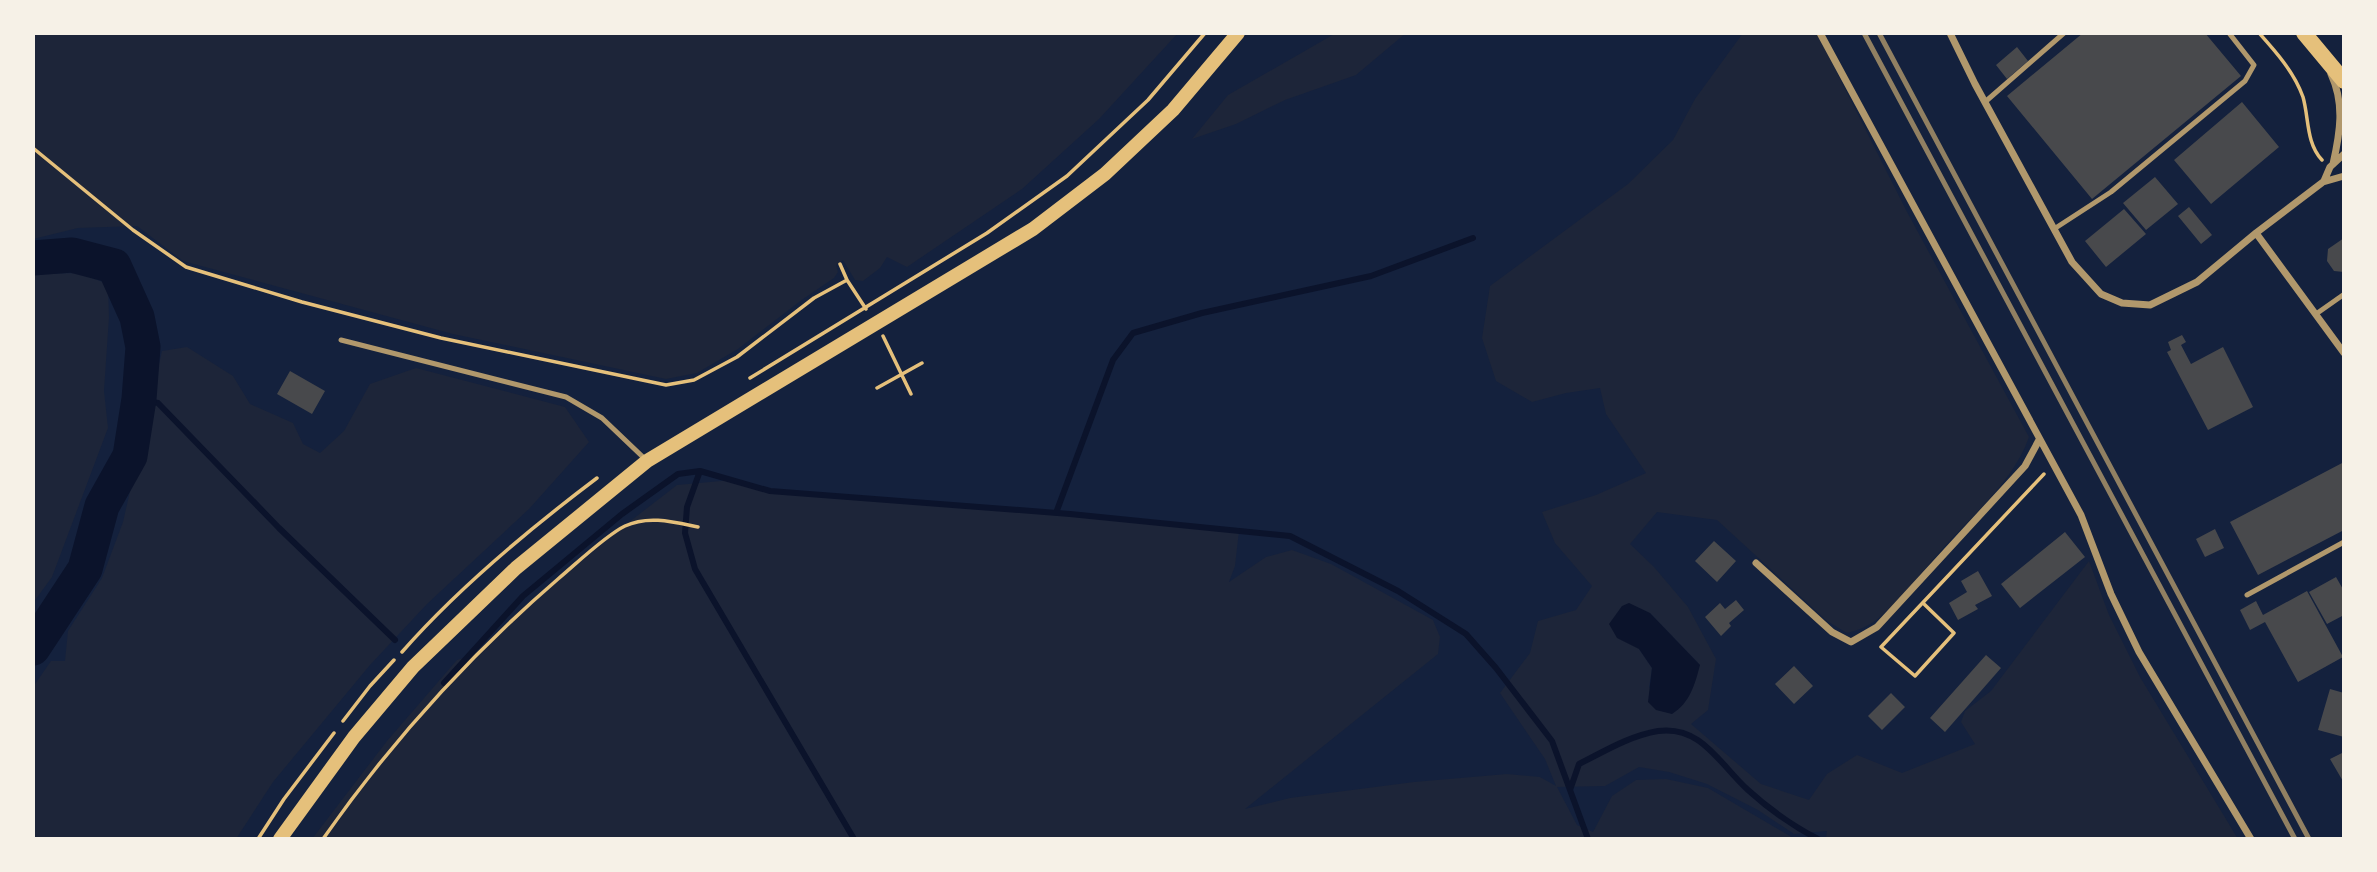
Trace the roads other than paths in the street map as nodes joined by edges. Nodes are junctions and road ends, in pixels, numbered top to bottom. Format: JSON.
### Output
{"nodes":[{"id":1,"x":1238,"y":33,"type":"edge"},
{"id":2,"x":1820,"y":33,"type":"edge"},
{"id":3,"x":1950,"y":33,"type":"edge"},
{"id":4,"x":2064,"y":33,"type":"edge"},
{"id":5,"x":2229,"y":33,"type":"edge"},
{"id":6,"x":2304,"y":33,"type":"edge"},
{"id":7,"x":2322,"y":54,"type":"junction"},
{"id":8,"x":2344,"y":81,"type":"edge"},
{"id":9,"x":1985,"y":102,"type":"junction"},
{"id":10,"x":2344,"y":154,"type":"edge"},
{"id":11,"x":2331,"y":166,"type":"junction"},
{"id":12,"x":2344,"y":176,"type":"edge"},
{"id":13,"x":2324,"y":181,"type":"junction"},
{"id":14,"x":2054,"y":229,"type":"junction"},
{"id":15,"x":2256,"y":233,"type":"junction"},
{"id":16,"x":2343,"y":295,"type":"edge"},
{"id":17,"x":2316,"y":314,"type":"junction"},
{"id":18,"x":341,"y":340,"type":"dead end"},
{"id":19,"x":2344,"y":354,"type":"edge"},
{"id":20,"x":2039,"y":440,"type":"junction"},
{"id":21,"x":647,"y":461,"type":"junction"},
{"id":22,"x":2344,"y":542,"type":"edge"},
{"id":23,"x":1756,"y":563,"type":"dead end"},
{"id":24,"x":2247,"y":595,"type":"dead end"},
{"id":25,"x":279,"y":839,"type":"edge"},
{"id":26,"x":2251,"y":839,"type":"edge"}],
"edges":[{"from":1,"to":21,"type":"main road"},
{"from":2,"to":20,"type":"street"},
{"from":3,"to":9,"type":"street"},
{"from":4,"to":9,"type":"lane"},
{"from":5,"to":14,"type":"lane"},
{"from":6,"to":7,"type":"main road"},
{"from":7,"to":8,"type":"main road"},
{"from":7,"to":11,"type":"street"},
{"from":9,"to":14,"type":"street"},
{"from":10,"to":11,"type":"street"},
{"from":11,"to":13,"type":"street"},
{"from":12,"to":13,"type":"street"},
{"from":13,"to":15,"type":"street"},
{"from":14,"to":15,"type":"street"},
{"from":15,"to":17,"type":"street"},
{"from":16,"to":17,"type":"lane"},
{"from":17,"to":19,"type":"street"},
{"from":18,"to":21,"type":"lane"},
{"from":20,"to":23,"type":"street"},
{"from":20,"to":26,"type":"street"},
{"from":21,"to":25,"type":"main road"},
{"from":22,"to":24,"type":"lane"}]}
